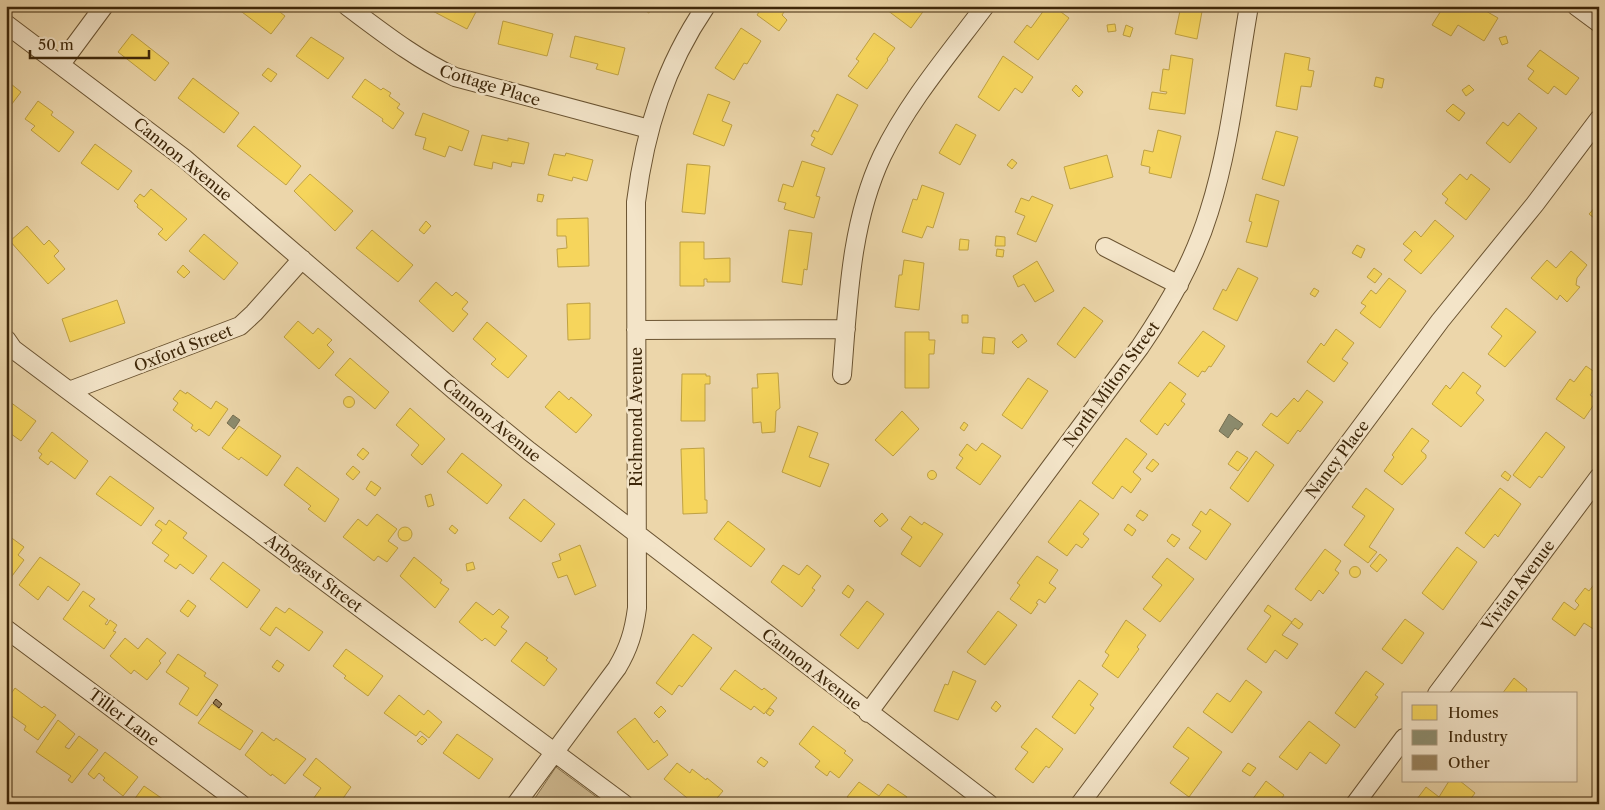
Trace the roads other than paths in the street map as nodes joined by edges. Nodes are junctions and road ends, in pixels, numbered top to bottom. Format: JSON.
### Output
{"nodes":[{"id":1,"x":104,"y":6,"type":"edge"},
{"id":2,"x":347,"y":6,"type":"edge"},
{"id":3,"x":706,"y":6,"type":"edge"},
{"id":4,"x":985,"y":6,"type":"edge"},
{"id":5,"x":1249,"y":6,"type":"edge"},
{"id":6,"x":1576,"y":6,"type":"edge"},
{"id":7,"x":1599,"y":23,"type":"edge"},
{"id":8,"x":6,"y":24,"type":"edge"},
{"id":9,"x":61,"y":64,"type":"junction"},
{"id":10,"x":1599,"y":119,"type":"edge"},
{"id":11,"x":649,"y":129,"type":"junction"},
{"id":12,"x":1105,"y":246,"type":"dead end"},
{"id":13,"x":302,"y":259,"type":"junction"},
{"id":14,"x":1178,"y":285,"type":"junction"},
{"id":15,"x":846,"y":329,"type":"junction"},
{"id":16,"x":636,"y":330,"type":"junction"},
{"id":17,"x":6,"y":339,"type":"edge"},
{"id":18,"x":842,"y":375,"type":"dead end"},
{"id":19,"x":69,"y":391,"type":"junction"},
{"id":20,"x":1599,"y":477,"type":"edge"},
{"id":21,"x":636,"y":534,"type":"junction"},
{"id":22,"x":6,"y":630,"type":"edge"},
{"id":23,"x":1438,"y":692,"type":"edge"},
{"id":24,"x":868,"y":713,"type":"junction"},
{"id":25,"x":1402,"y":741,"type":"edge"},
{"id":26,"x":554,"y":752,"type":"junction"},
{"id":27,"x":241,"y":804,"type":"edge"},
{"id":28,"x":516,"y":804,"type":"edge"},
{"id":29,"x":624,"y":804,"type":"edge"},
{"id":30,"x":989,"y":804,"type":"edge"},
{"id":31,"x":1080,"y":804,"type":"edge"},
{"id":32,"x":1355,"y":804,"type":"edge"}],
"edges":[{"from":1,"to":9,"type":"street"},
{"from":2,"to":11,"type":"street","name":"Cottage Place"},
{"from":3,"to":11,"type":"street","name":"Richmond Avenue"},
{"from":4,"to":15,"type":"street"},
{"from":5,"to":14,"type":"street","name":"North Milton Street"},
{"from":6,"to":7,"type":"street"},
{"from":8,"to":9,"type":"street","name":"Cannon Avenue"},
{"from":9,"to":13,"type":"street","name":"Cannon Avenue"},
{"from":10,"to":31,"type":"street","name":"Nancy Place"},
{"from":11,"to":16,"type":"street","name":"Richmond Avenue"},
{"from":12,"to":14,"type":"street"},
{"from":13,"to":19,"type":"street","name":"Oxford Street"},
{"from":13,"to":21,"type":"street","name":"Cannon Avenue"},
{"from":14,"to":24,"type":"street","name":"North Milton Street"},
{"from":15,"to":16,"type":"street"},
{"from":15,"to":18,"type":"street"},
{"from":16,"to":21,"type":"street","name":"Richmond Avenue"},
{"from":17,"to":19,"type":"street","name":"Arbogast Street"},
{"from":19,"to":26,"type":"street","name":"Arbogast Street"},
{"from":20,"to":23,"type":"street","name":"Vivian Avenue"},
{"from":21,"to":24,"type":"street","name":"Cannon Avenue"},
{"from":21,"to":26,"type":"street","name":"Richmond Avenue"},
{"from":22,"to":27,"type":"street","name":"Tiller Lane"},
{"from":24,"to":30,"type":"street","name":"Cannon Avenue"},
{"from":25,"to":32,"type":"street"},
{"from":26,"to":28,"type":"street","name":"Richmond Avenue"},
{"from":26,"to":29,"type":"street","name":"Arbogast Street"}]}
